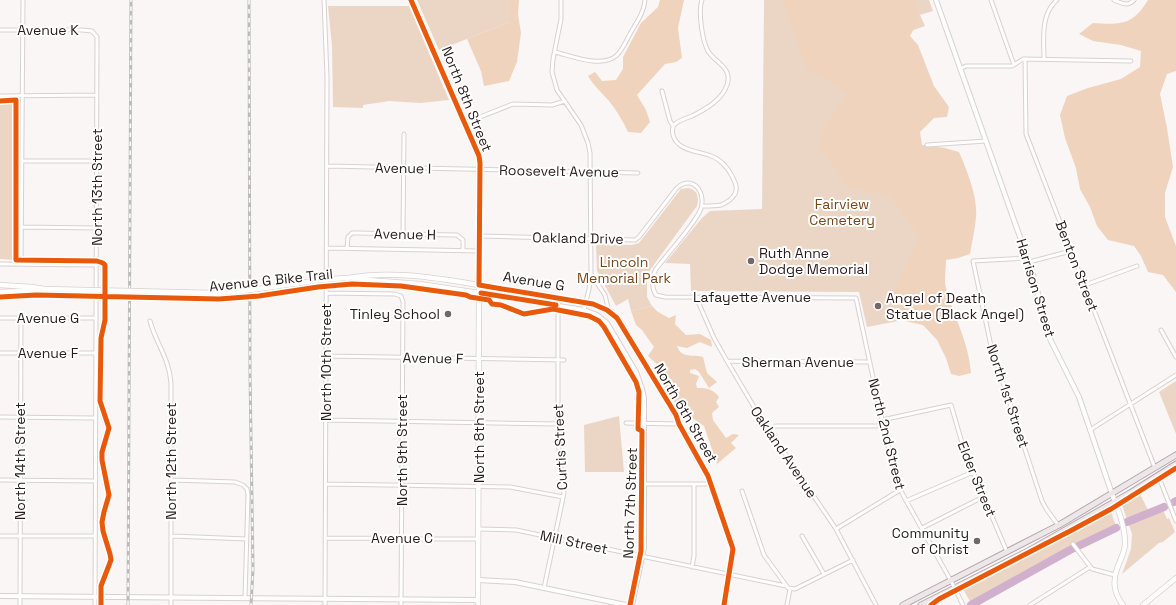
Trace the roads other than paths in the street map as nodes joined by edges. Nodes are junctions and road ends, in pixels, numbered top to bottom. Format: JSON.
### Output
{"nodes":[{"id":1,"x":23,"y":0,"type":"edge"},
{"id":2,"x":324,"y":0,"type":"edge"},
{"id":3,"x":411,"y":0,"type":"edge"},
{"id":4,"x":561,"y":0,"type":"edge"},
{"id":5,"x":644,"y":0,"type":"edge"},
{"id":6,"x":702,"y":0,"type":"edge"},
{"id":7,"x":936,"y":0,"type":"edge"},
{"id":8,"x":990,"y":0,"type":"edge"},
{"id":9,"x":1057,"y":0,"type":"edge"},
{"id":10,"x":1114,"y":0,"type":"edge"},
{"id":11,"x":1134,"y":0,"type":"edge"},
{"id":12,"x":0,"y":30,"type":"edge"},
{"id":13,"x":23,"y":30,"type":"junction"},
{"id":14,"x":95,"y":33,"type":"joint"},
{"id":15,"x":555,"y":52,"type":"junction"},
{"id":16,"x":1025,"y":59,"type":"junction"},
{"id":17,"x":1044,"y":59,"type":"junction"},
{"id":18,"x":1131,"y":61,"type":"dead end"},
{"id":19,"x":1014,"y":66,"type":"junction"},
{"id":20,"x":960,"y":69,"type":"junction"},
{"id":21,"x":662,"y":91,"type":"dead end"},
{"id":22,"x":23,"y":95,"type":"junction"},
{"id":23,"x":97,"y":95,"type":"junction"},
{"id":24,"x":0,"y":96,"type":"edge"},
{"id":25,"x":565,"y":101,"type":"junction"},
{"id":26,"x":465,"y":123,"type":"junction"},
{"id":27,"x":673,"y":126,"type":"junction"},
{"id":28,"x":404,"y":134,"type":"dead end"},
{"id":29,"x":986,"y":141,"type":"junction"},
{"id":30,"x":927,"y":145,"type":"dead end"},
{"id":31,"x":22,"y":161,"type":"junction"},
{"id":32,"x":97,"y":161,"type":"junction"},
{"id":33,"x":327,"y":166,"type":"junction"},
{"id":34,"x":403,"y":168,"type":"junction"},
{"id":35,"x":480,"y":170,"type":"junction"},
{"id":36,"x":591,"y":172,"type":"junction"},
{"id":37,"x":638,"y":173,"type":"dead end"},
{"id":38,"x":703,"y":206,"type":"junction"},
{"id":39,"x":22,"y":227,"type":"junction"},
{"id":40,"x":96,"y":228,"type":"junction"},
{"id":41,"x":404,"y":234,"type":"junction"},
{"id":42,"x":480,"y":236,"type":"junction"},
{"id":43,"x":591,"y":239,"type":"junction"},
{"id":44,"x":326,"y":248,"type":"junction"},
{"id":45,"x":347,"y":248,"type":"junction"},
{"id":46,"x":463,"y":250,"type":"junction"},
{"id":47,"x":480,"y":251,"type":"junction"},
{"id":48,"x":1071,"y":251,"type":"junction"},
{"id":49,"x":1028,"y":260,"type":"junction"},
{"id":50,"x":0,"y":264,"type":"edge"},
{"id":51,"x":21,"y":264,"type":"junction"},
{"id":52,"x":96,"y":265,"type":"junction"},
{"id":53,"x":1137,"y":266,"type":"dead end"},
{"id":54,"x":591,"y":273,"type":"junction"},
{"id":55,"x":348,"y":278,"type":"junction"},
{"id":56,"x":0,"y":285,"type":"edge"},
{"id":57,"x":479,"y":285,"type":"junction"},
{"id":58,"x":1085,"y":285,"type":"junction"},
{"id":59,"x":44,"y":289,"type":"junction"},
{"id":60,"x":0,"y":292,"type":"edge"},
{"id":61,"x":326,"y":293,"type":"junction"},
{"id":62,"x":479,"y":293,"type":"junction"},
{"id":63,"x":696,"y":297,"type":"junction"},
{"id":64,"x":856,"y":298,"type":"joint"},
{"id":65,"x":586,"y":302,"type":"junction"},
{"id":66,"x":558,"y":305,"type":"junction"},
{"id":67,"x":584,"y":310,"type":"junction"},
{"id":68,"x":610,"y":312,"type":"junction"},
{"id":69,"x":0,"y":318,"type":"edge"},
{"id":70,"x":21,"y":318,"type":"junction"},
{"id":71,"x":96,"y":318,"type":"junction"},
{"id":72,"x":150,"y":321,"type":"dead end"},
{"id":73,"x":1161,"y":330,"type":"dead end"},
{"id":74,"x":0,"y":353,"type":"edge"},
{"id":75,"x":21,"y":353,"type":"junction"},
{"id":76,"x":96,"y":353,"type":"junction"},
{"id":77,"x":326,"y":356,"type":"junction"},
{"id":78,"x":403,"y":358,"type":"junction"},
{"id":79,"x":1176,"y":358,"type":"edge"},
{"id":80,"x":480,"y":359,"type":"junction"},
{"id":81,"x":558,"y":360,"type":"junction"},
{"id":82,"x":564,"y":360,"type":"dead end"},
{"id":83,"x":727,"y":361,"type":"junction"},
{"id":84,"x":869,"y":362,"type":"junction"},
{"id":85,"x":1176,"y":375,"type":"edge"},
{"id":86,"x":1131,"y":404,"type":"junction"},
{"id":87,"x":0,"y":417,"type":"edge"},
{"id":88,"x":21,"y":417,"type":"junction"},
{"id":89,"x":95,"y":418,"type":"junction"},
{"id":90,"x":326,"y":420,"type":"junction"},
{"id":91,"x":882,"y":420,"type":"junction"},
{"id":92,"x":403,"y":421,"type":"junction"},
{"id":93,"x":479,"y":423,"type":"junction"},
{"id":94,"x":626,"y":423,"type":"dead end"},
{"id":95,"x":558,"y":424,"type":"junction"},
{"id":96,"x":644,"y":424,"type":"junction"},
{"id":97,"x":679,"y":424,"type":"junction"},
{"id":98,"x":883,"y":426,"type":"junction"},
{"id":99,"x":769,"y":430,"type":"junction"},
{"id":100,"x":1090,"y":430,"type":"junction"},
{"id":101,"x":1176,"y":455,"type":"edge"},
{"id":102,"x":1176,"y":464,"type":"edge"},
{"id":103,"x":1155,"y":468,"type":"junction"},
{"id":104,"x":973,"y":472,"type":"junction"},
{"id":105,"x":1158,"y":475,"type":"junction"},
{"id":106,"x":0,"y":480,"type":"edge"},
{"id":107,"x":172,"y":480,"type":"junction"},
{"id":108,"x":20,"y":481,"type":"junction"},
{"id":109,"x":95,"y":481,"type":"junction"},
{"id":110,"x":326,"y":484,"type":"junction"},
{"id":111,"x":644,"y":484,"type":"junction"},
{"id":112,"x":694,"y":484,"type":"junction"},
{"id":113,"x":712,"y":484,"type":"junction"},
{"id":114,"x":402,"y":485,"type":"junction"},
{"id":115,"x":479,"y":487,"type":"junction"},
{"id":116,"x":742,"y":490,"type":"dead end"},
{"id":117,"x":900,"y":490,"type":"junction"},
{"id":118,"x":1112,"y":494,"type":"junction"},
{"id":119,"x":563,"y":497,"type":"junction"},
{"id":120,"x":984,"y":497,"type":"junction"},
{"id":121,"x":906,"y":501,"type":"junction"},
{"id":122,"x":1115,"y":502,"type":"junction"},
{"id":123,"x":1176,"y":521,"type":"edge"},
{"id":124,"x":1059,"y":525,"type":"junction"},
{"id":125,"x":922,"y":528,"type":"junction"},
{"id":126,"x":479,"y":529,"type":"junction"},
{"id":127,"x":836,"y":529,"type":"junction"},
{"id":128,"x":0,"y":536,"type":"edge"},
{"id":129,"x":20,"y":536,"type":"junction"},
{"id":130,"x":95,"y":536,"type":"junction"},
{"id":131,"x":172,"y":536,"type":"junction"},
{"id":132,"x":802,"y":536,"type":"dead end"},
{"id":133,"x":554,"y":537,"type":"junction"},
{"id":134,"x":325,"y":538,"type":"junction"},
{"id":135,"x":402,"y":538,"type":"junction"},
{"id":136,"x":247,"y":539,"type":"junction"},
{"id":137,"x":479,"y":539,"type":"junction"},
{"id":138,"x":1073,"y":544,"type":"dead end"},
{"id":139,"x":1007,"y":552,"type":"junction"},
{"id":140,"x":642,"y":556,"type":"junction"},
{"id":141,"x":853,"y":560,"type":"junction"},
{"id":142,"x":692,"y":567,"type":"junction"},
{"id":143,"x":1090,"y":567,"type":"junction"},
{"id":144,"x":729,"y":574,"type":"junction"},
{"id":145,"x":824,"y":574,"type":"junction"},
{"id":146,"x":1115,"y":575,"type":"junction"},
{"id":147,"x":1176,"y":578,"type":"edge"},
{"id":148,"x":478,"y":580,"type":"junction"},
{"id":149,"x":951,"y":581,"type":"junction"},
{"id":150,"x":786,"y":586,"type":"junction"},
{"id":151,"x":544,"y":588,"type":"junction"},
{"id":152,"x":954,"y":588,"type":"junction"},
{"id":153,"x":790,"y":589,"type":"junction"},
{"id":154,"x":0,"y":596,"type":"edge"},
{"id":155,"x":20,"y":596,"type":"junction"},
{"id":156,"x":95,"y":597,"type":"junction"},
{"id":157,"x":171,"y":597,"type":"junction"},
{"id":158,"x":245,"y":598,"type":"junction"},
{"id":159,"x":325,"y":599,"type":"junction"},
{"id":160,"x":401,"y":599,"type":"junction"},
{"id":161,"x":478,"y":602,"type":"edge"},
{"id":162,"x":20,"y":605,"type":"edge"},
{"id":163,"x":95,"y":605,"type":"edge"},
{"id":164,"x":171,"y":605,"type":"edge"},
{"id":165,"x":325,"y":605,"type":"edge"},
{"id":166,"x":401,"y":605,"type":"edge"},
{"id":167,"x":626,"y":605,"type":"edge"},
{"id":168,"x":632,"y":605,"type":"edge"},
{"id":169,"x":724,"y":605,"type":"edge"},
{"id":170,"x":787,"y":605,"type":"edge"},
{"id":171,"x":876,"y":605,"type":"edge"},
{"id":172,"x":903,"y":605,"type":"edge"},
{"id":173,"x":921,"y":605,"type":"edge"},
{"id":174,"x":963,"y":605,"type":"edge"},
{"id":175,"x":1030,"y":605,"type":"edge"},
{"id":176,"x":1123,"y":605,"type":"edge"},
{"id":177,"x":1143,"y":605,"type":"edge"}],
"edges":[{"from":1,"to":13,"type":"street"},
{"from":2,"to":33,"type":"street","name":"North 10th Street"},
{"from":3,"to":26,"type":"street","name":"North 8th Street"},
{"from":4,"to":15,"type":"street"},
{"from":5,"to":15,"type":"street"},
{"from":6,"to":27,"type":"street"},
{"from":7,"to":20,"type":"street","name":"Harrison Street"},
{"from":8,"to":19,"type":"street"},
{"from":9,"to":17,"type":"street"},
{"from":10,"to":11,"type":"street"},
{"from":12,"to":13,"type":"street","name":"Avenue K"},
{"from":13,"to":14,"type":"street","name":"Avenue K"},
{"from":13,"to":22,"type":"street"},
{"from":14,"to":23,"type":"street","name":"North 13th Street"},
{"from":15,"to":25,"type":"street"},
{"from":16,"to":17,"type":"street"},
{"from":16,"to":19,"type":"street"},
{"from":16,"to":48,"type":"street","name":"Benton Street"},
{"from":17,"to":18,"type":"street"},
{"from":19,"to":20,"type":"street"},
{"from":20,"to":29,"type":"street","name":"Harrison Street"},
{"from":21,"to":27,"type":"street"},
{"from":22,"to":23,"type":"street"},
{"from":22,"to":24,"type":"street"},
{"from":22,"to":31,"type":"street"},
{"from":23,"to":32,"type":"street","name":"North 13th Street"},
{"from":25,"to":26,"type":"street"},
{"from":25,"to":36,"type":"street"},
{"from":26,"to":35,"type":"street","name":"North 8th Street"},
{"from":27,"to":38,"type":"street"},
{"from":28,"to":34,"type":"street"},
{"from":29,"to":30,"type":"street"},
{"from":29,"to":49,"type":"street","name":"Harrison Street"},
{"from":31,"to":32,"type":"street"},
{"from":31,"to":39,"type":"street"},
{"from":32,"to":40,"type":"street","name":"North 13th Street"},
{"from":33,"to":34,"type":"street","name":"Avenue I"},
{"from":33,"to":44,"type":"street","name":"North 10th Street"},
{"from":34,"to":35,"type":"street","name":"Avenue I"},
{"from":34,"to":41,"type":"street"},
{"from":35,"to":36,"type":"street","name":"Roosevelt Avenue"},
{"from":35,"to":42,"type":"street","name":"North 8th Street"},
{"from":36,"to":37,"type":"street","name":"Roosevelt Avenue"},
{"from":36,"to":43,"type":"street"},
{"from":38,"to":43,"type":"street","name":"Oakland Drive"},
{"from":38,"to":63,"type":"street","name":"Lafayette Avenue"},
{"from":39,"to":40,"type":"street"},
{"from":39,"to":51,"type":"street"},
{"from":40,"to":52,"type":"street","name":"North 13th Street"},
{"from":41,"to":45,"type":"street","name":"Avenue H"},
{"from":41,"to":46,"type":"street","name":"Avenue H"},
{"from":42,"to":43,"type":"street","name":"Oakland Drive"},
{"from":42,"to":47,"type":"street","name":"North 8th Street"},
{"from":43,"to":54,"type":"street"},
{"from":44,"to":45,"type":"street"},
{"from":44,"to":61,"type":"street","name":"North 10th Street"},
{"from":45,"to":46,"type":"street"},
{"from":46,"to":47,"type":"street"},
{"from":47,"to":57,"type":"street","name":"North 8th Street"},
{"from":48,"to":49,"type":"street"},
{"from":48,"to":58,"type":"street","name":"Benton Street"},
{"from":49,"to":100,"type":"street","name":"Harrison Street"},
{"from":49,"to":124,"type":"street","name":"North 1st Street"},
{"from":50,"to":51,"type":"street"},
{"from":51,"to":52,"type":"street"},
{"from":52,"to":71,"type":"street","name":"North 13th Street"},
{"from":53,"to":58,"type":"street"},
{"from":54,"to":65,"type":"street"},
{"from":54,"to":68,"type":"street"},
{"from":55,"to":57,"type":"main road","name":"Avenue G"},
{"from":55,"to":59,"type":"main road","name":"Avenue G","bridge":true},
{"from":55,"to":62,"type":"main road","name":"Avenue G"},
{"from":56,"to":59,"type":"main road","name":"Avenue G"},
{"from":57,"to":62,"type":"main road","name":"North 8th Street"},
{"from":57,"to":65,"type":"street","name":"Avenue G"},
{"from":58,"to":86,"type":"street","name":"Benton Street"},
{"from":59,"to":60,"type":"main road","name":"Avenue G"},
{"from":61,"to":77,"type":"street","name":"North 10th Street"},
{"from":61,"to":78,"type":"street","name":"North 9th Street"},
{"from":62,"to":66,"type":"street","name":"Avenue G"},
{"from":62,"to":80,"type":"main road","name":"North 8th Street"},
{"from":63,"to":64,"type":"street","name":"Lafayette Avenue"},
{"from":63,"to":83,"type":"street","name":"Oakland Avenue"},
{"from":64,"to":84,"type":"street","name":"North 2nd Street"},
{"from":65,"to":67,"type":"street"},
{"from":65,"to":68,"type":"street","name":"North 6th Street"},
{"from":66,"to":67,"type":"street","name":"Avenue G"},
{"from":66,"to":81,"type":"street","name":"Curtis Street"},
{"from":67,"to":96,"type":"street","name":"North 7th Street"},
{"from":68,"to":97,"type":"street","name":"North 6th Street"},
{"from":69,"to":70,"type":"street","name":"Avenue G"},
{"from":70,"to":71,"type":"street","name":"Avenue G"},
{"from":70,"to":75,"type":"street","name":"North 14th Street"},
{"from":71,"to":76,"type":"street","name":"North 13th Street"},
{"from":72,"to":107,"type":"street","name":"North 12th Street"},
{"from":73,"to":79,"type":"street"},
{"from":74,"to":75,"type":"street","name":"Avenue F"},
{"from":75,"to":76,"type":"street","name":"Avenue F"},
{"from":75,"to":88,"type":"street","name":"North 14th Street"},
{"from":76,"to":89,"type":"street","name":"North 13th Street"},
{"from":77,"to":78,"type":"street","name":"Avenue F"},
{"from":77,"to":90,"type":"street","name":"North 10th Street"},
{"from":78,"to":80,"type":"street","name":"Avenue F"},
{"from":78,"to":92,"type":"street","name":"North 9th Street"},
{"from":80,"to":81,"type":"street","name":"Avenue F"},
{"from":80,"to":93,"type":"main road","name":"North 8th Street"},
{"from":81,"to":82,"type":"street","name":"Avenue F"},
{"from":81,"to":95,"type":"street","name":"Curtis Street"},
{"from":83,"to":84,"type":"street","name":"Sherman Avenue"},
{"from":83,"to":99,"type":"street","name":"Oakland Avenue"},
{"from":84,"to":91,"type":"street","name":"North 2nd Street"},
{"from":85,"to":86,"type":"street"},
{"from":86,"to":100,"type":"street"},
{"from":86,"to":103,"type":"street","name":"Benton Street"},
{"from":87,"to":88,"type":"street"},
{"from":88,"to":89,"type":"street"},
{"from":88,"to":108,"type":"street","name":"North 14th Street"},
{"from":89,"to":109,"type":"street","name":"North 13th Street"},
{"from":90,"to":92,"type":"street"},
{"from":90,"to":110,"type":"street","name":"North 10th Street"},
{"from":91,"to":98,"type":"street","name":"North 2nd Street"},
{"from":91,"to":104,"type":"street","name":"Elder Street"},
{"from":92,"to":93,"type":"street"},
{"from":92,"to":114,"type":"street","name":"North 9th Street"},
{"from":93,"to":95,"type":"street"},
{"from":93,"to":115,"type":"main road","name":"North 8th Street"},
{"from":94,"to":96,"type":"street"},
{"from":95,"to":119,"type":"street","name":"Curtis Street"},
{"from":96,"to":97,"type":"street"},
{"from":96,"to":111,"type":"street","name":"North 7th Street"},
{"from":97,"to":113,"type":"street","name":"North 6th Street"},
{"from":98,"to":99,"type":"street"},
{"from":98,"to":117,"type":"street","name":"North 2nd Street"},
{"from":99,"to":127,"type":"street","name":"Oakland Avenue"},
{"from":100,"to":118,"type":"street","name":"Harrison Street"},
{"from":101,"to":103,"type":"main road"},
{"from":102,"to":105,"type":"main road"},
{"from":103,"to":118,"type":"main road"},
{"from":104,"to":120,"type":"street","name":"Elder Street"},
{"from":104,"to":121,"type":"street"},
{"from":105,"to":122,"type":"main road"},
{"from":105,"to":123,"type":"street"},
{"from":106,"to":108,"type":"street"},
{"from":107,"to":131,"type":"street","name":"North 12th Street"},
{"from":107,"to":136,"type":"street"},
{"from":108,"to":109,"type":"street"},
{"from":108,"to":129,"type":"street","name":"North 14th Street"},
{"from":109,"to":130,"type":"street","name":"North 13th Street"},
{"from":110,"to":114,"type":"street"},
{"from":110,"to":134,"type":"street","name":"North 10th Street"},
{"from":111,"to":112,"type":"street"},
{"from":111,"to":140,"type":"street","name":"North 7th Street"},
{"from":112,"to":113,"type":"street"},
{"from":112,"to":142,"type":"street"},
{"from":113,"to":144,"type":"street","name":"North 6th Street"},
{"from":114,"to":115,"type":"street"},
{"from":114,"to":135,"type":"street","name":"North 9th Street"},
{"from":115,"to":119,"type":"street"},
{"from":115,"to":126,"type":"main road","name":"North 8th Street"},
{"from":116,"to":150,"type":"street"},
{"from":117,"to":121,"type":"street","name":"North 2nd Street"},
{"from":117,"to":127,"type":"street"},
{"from":118,"to":122,"type":"main road","name":"Harrison Street"},
{"from":118,"to":124,"type":"main road"},
{"from":119,"to":133,"type":"street","name":"Curtis Street"},
{"from":120,"to":125,"type":"street"},
{"from":120,"to":139,"type":"street","name":"Elder Street"},
{"from":121,"to":125,"type":"street","name":"North 2nd Street"},
{"from":122,"to":146,"type":"main road","name":"Harrison Street"},
{"from":122,"to":152,"type":"main road"},
{"from":124,"to":139,"type":"main road"},
{"from":125,"to":149,"type":"street","name":"North 2nd Street"},
{"from":126,"to":133,"type":"street","name":"Mill Street"},
{"from":126,"to":137,"type":"main road","name":"North 8th Street"},
{"from":127,"to":141,"type":"street","name":"Oakland Avenue"},
{"from":128,"to":129,"type":"street"},
{"from":129,"to":130,"type":"street"},
{"from":129,"to":155,"type":"street","name":"North 14th Street"},
{"from":130,"to":156,"type":"street","name":"North 13th Street"},
{"from":131,"to":136,"type":"street"},
{"from":131,"to":157,"type":"street","name":"North 12th Street"},
{"from":132,"to":145,"type":"street"},
{"from":133,"to":140,"type":"street","name":"Mill Street"},
{"from":133,"to":151,"type":"street","name":"Curtis Street"},
{"from":134,"to":135,"type":"street","name":"Avenue C"},
{"from":134,"to":159,"type":"street","name":"North 10th Street"},
{"from":135,"to":137,"type":"street","name":"Avenue C"},
{"from":135,"to":160,"type":"street","name":"North 9th Street"},
{"from":136,"to":158,"type":"street"},
{"from":137,"to":148,"type":"main road","name":"North 8th Street"},
{"from":138,"to":143,"type":"street"},
{"from":139,"to":149,"type":"main road"},
{"from":140,"to":142,"type":"street","name":"Mill Street"},
{"from":140,"to":168,"type":"street","name":"North 7th Street"},
{"from":141,"to":145,"type":"street"},
{"from":141,"to":171,"type":"street","name":"Oakland Avenue"},
{"from":142,"to":144,"type":"street","name":"Mill Street"},
{"from":143,"to":146,"type":"street"},
{"from":143,"to":175,"type":"street"},
{"from":144,"to":150,"type":"street","name":"Mill Street"},
{"from":144,"to":169,"type":"street","name":"North 6th Street"},
{"from":145,"to":153,"type":"street"},
{"from":146,"to":176,"type":"main road"},
{"from":147,"to":177,"type":"main road"},
{"from":148,"to":151,"type":"street"},
{"from":148,"to":161,"type":"main road","name":"North 8th Street"},
{"from":149,"to":152,"type":"street","name":"North 2nd Street"},
{"from":149,"to":172,"type":"main road"},
{"from":150,"to":153,"type":"street"},
{"from":151,"to":167,"type":"street"},
{"from":152,"to":173,"type":"main road"},
{"from":152,"to":174,"type":"street","name":"North 2nd Street"},
{"from":153,"to":170,"type":"street"},
{"from":154,"to":155,"type":"street"},
{"from":155,"to":156,"type":"street"},
{"from":155,"to":162,"type":"street","name":"North 14th Street"},
{"from":156,"to":157,"type":"street"},
{"from":156,"to":163,"type":"street","name":"North 13th Street"},
{"from":157,"to":158,"type":"street"},
{"from":157,"to":164,"type":"street","name":"North 12th Street"},
{"from":158,"to":159,"type":"street"},
{"from":159,"to":160,"type":"street"},
{"from":159,"to":165,"type":"street","name":"North 10th Street"},
{"from":160,"to":161,"type":"street"},
{"from":160,"to":166,"type":"street","name":"North 9th Street"}]}
